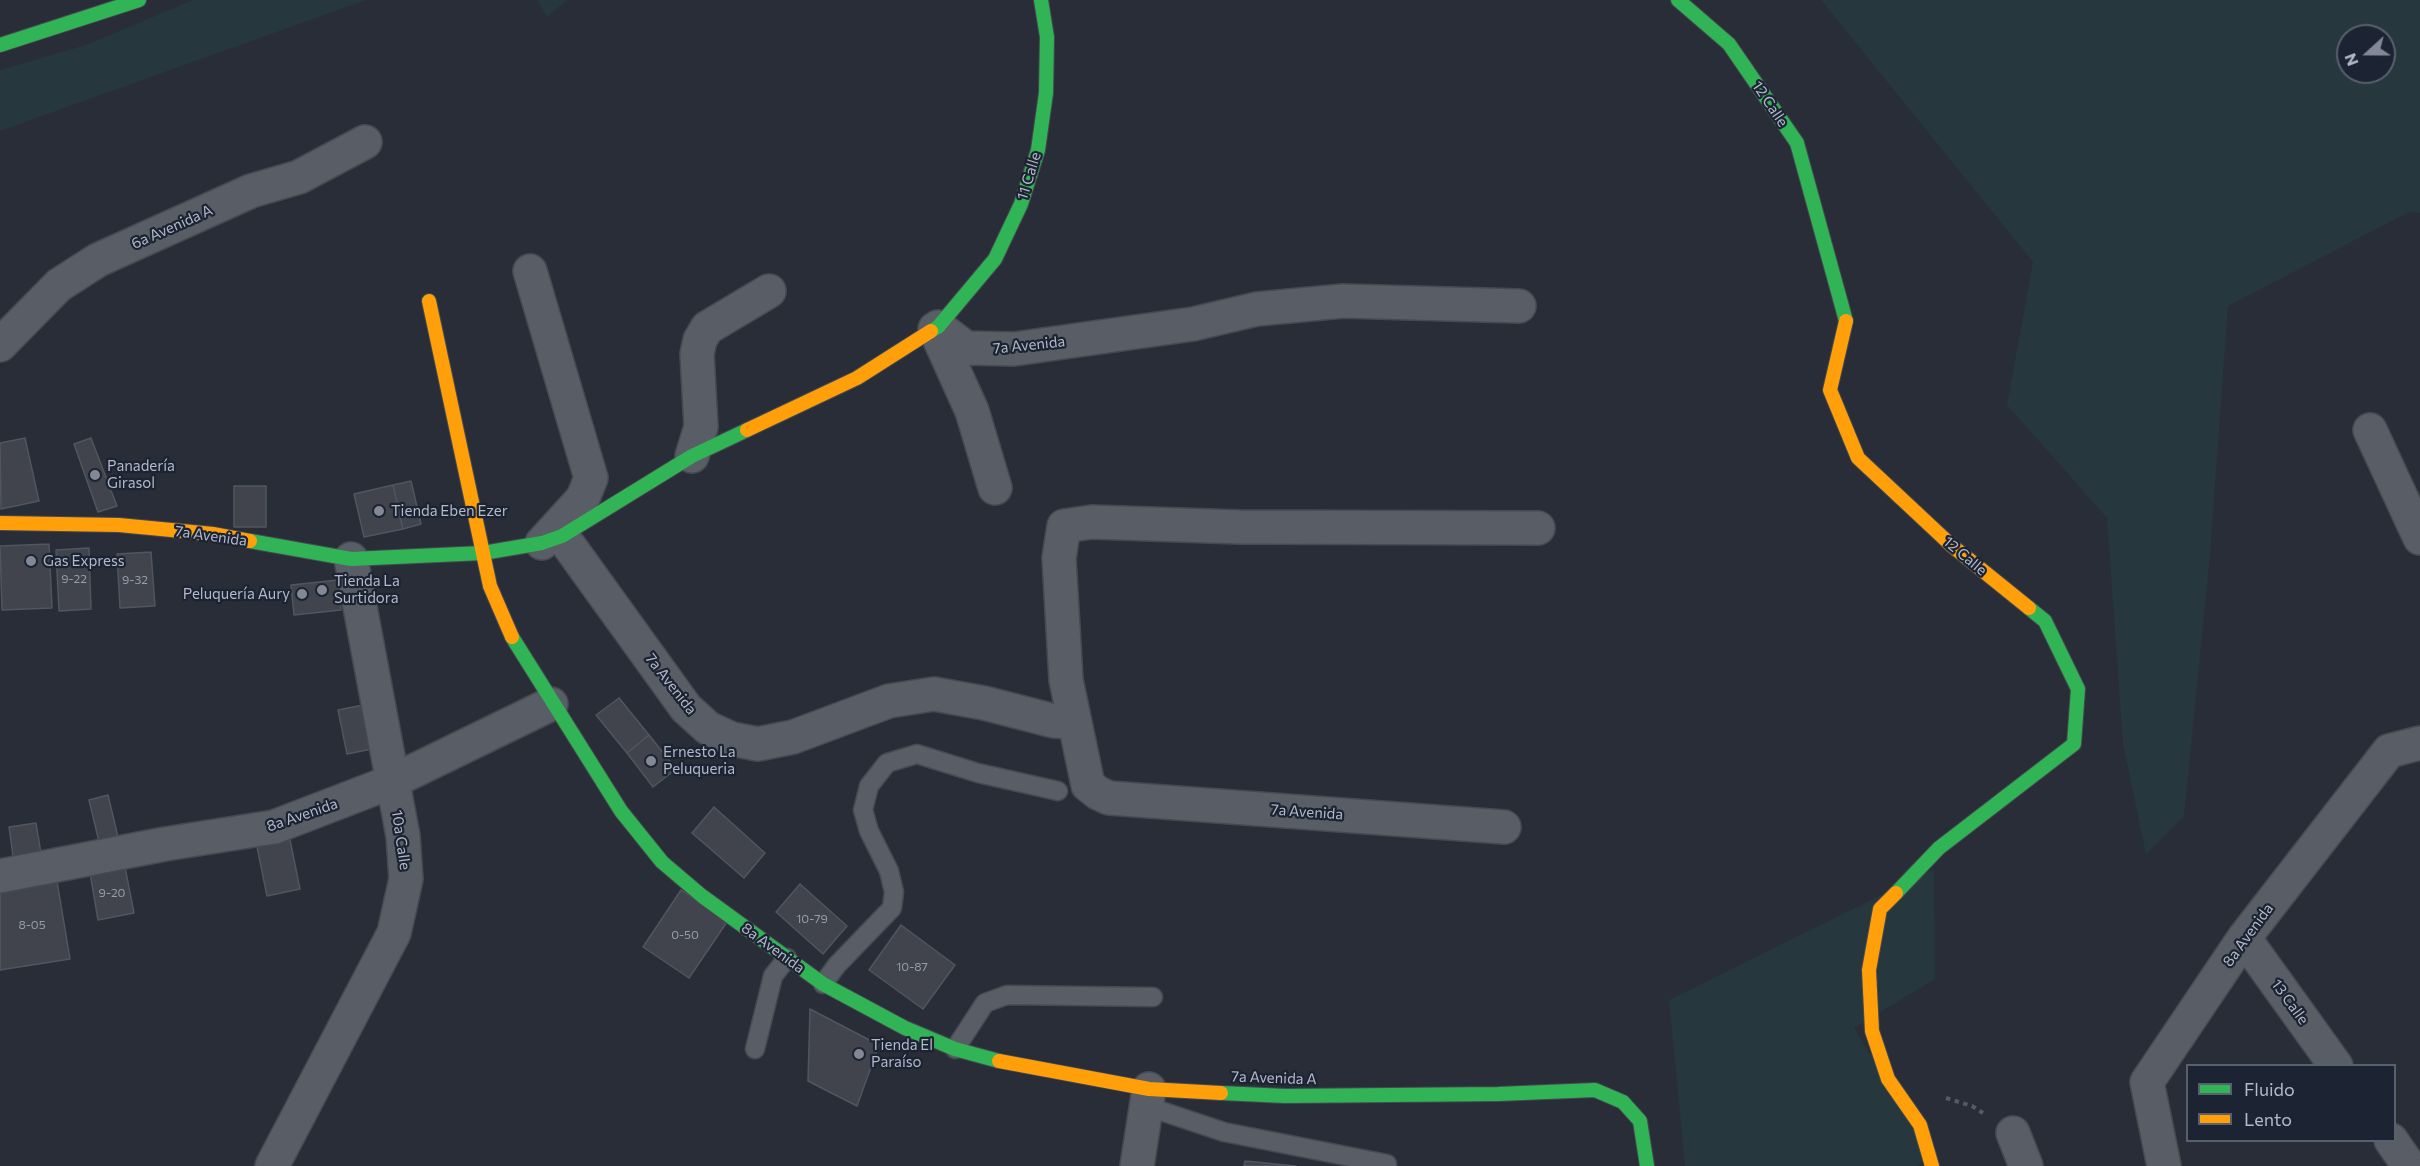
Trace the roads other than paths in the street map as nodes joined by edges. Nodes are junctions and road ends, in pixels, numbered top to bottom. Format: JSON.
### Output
{"nodes":[{"id":1,"x":139,"y":0,"type":"edge"},
{"id":2,"x":1041,"y":0,"type":"edge"},
{"id":3,"x":1678,"y":0,"type":"edge"},
{"id":4,"x":0,"y":45,"type":"edge"},
{"id":5,"x":364,"y":142,"type":"dead end"},
{"id":6,"x":530,"y":271,"type":"dead end"},
{"id":7,"x":769,"y":291,"type":"dead end"},
{"id":8,"x":429,"y":301,"type":"dead end"},
{"id":9,"x":1519,"y":306,"type":"dead end"},
{"id":10,"x":936,"y":328,"type":"junction"},
{"id":11,"x":0,"y":345,"type":"edge"},
{"id":12,"x":2370,"y":430,"type":"dead end"},
{"id":13,"x":692,"y":456,"type":"junction"},
{"id":14,"x":995,"y":488,"type":"dead end"},
{"id":15,"x":0,"y":523,"type":"edge"},
{"id":16,"x":1538,"y":528,"type":"dead end"},
{"id":17,"x":2420,"y":538,"type":"edge"},
{"id":18,"x":552,"y":540,"type":"junction"},
{"id":19,"x":483,"y":553,"type":"junction"},
{"id":20,"x":351,"y":559,"type":"junction"},
{"id":21,"x":551,"y":704,"type":"junction"},
{"id":22,"x":1073,"y":722,"type":"junction"},
{"id":23,"x":2420,"y":743,"type":"edge"},
{"id":24,"x":392,"y":782,"type":"junction"},
{"id":25,"x":1058,"y":791,"type":"dead end"},
{"id":26,"x":1504,"y":827,"type":"dead end"},
{"id":27,"x":0,"y":876,"type":"edge"},
{"id":28,"x":2244,"y":938,"type":"junction"},
{"id":29,"x":786,"y":958,"type":"junction"},
{"id":30,"x":823,"y":984,"type":"junction"},
{"id":31,"x":1153,"y":997,"type":"dead end"},
{"id":32,"x":904,"y":1028,"type":"joint"},
{"id":33,"x":755,"y":1049,"type":"dead end"},
{"id":34,"x":955,"y":1049,"type":"junction"},
{"id":35,"x":2335,"y":1064,"type":"edge"},
{"id":36,"x":1147,"y":1097,"type":"junction"},
{"id":37,"x":2013,"y":1133,"type":"dead end"},
{"id":38,"x":2392,"y":1142,"type":"edge"},
{"id":39,"x":1387,"y":1164,"type":"dead end"},
{"id":40,"x":272,"y":1166,"type":"edge"},
{"id":41,"x":1137,"y":1166,"type":"edge"},
{"id":42,"x":1647,"y":1166,"type":"edge"},
{"id":43,"x":1932,"y":1166,"type":"edge"},
{"id":44,"x":2026,"y":1166,"type":"edge"},
{"id":45,"x":2164,"y":1166,"type":"edge"},
{"id":46,"x":2409,"y":1166,"type":"edge"}],
"edges":[{"from":1,"to":4,"type":"street"},
{"from":2,"to":10,"type":"street","name":"11 Calle"},
{"from":3,"to":43,"type":"street","name":"12 Calle"},
{"from":5,"to":11,"type":"street","name":"6a Avenida A"},
{"from":6,"to":18,"type":"street"},
{"from":7,"to":13,"type":"street"},
{"from":8,"to":19,"type":"street","name":"8a Avenida"},
{"from":9,"to":10,"type":"street","name":"7a Avenida"},
{"from":10,"to":13,"type":"street","name":"7a Avenida"},
{"from":10,"to":14,"type":"street"},
{"from":12,"to":17,"type":"street"},
{"from":13,"to":18,"type":"street","name":"7a Avenida"},
{"from":15,"to":20,"type":"street","name":"7a Avenida"},
{"from":16,"to":22,"type":"street"},
{"from":18,"to":19,"type":"street","name":"7a Avenida"},
{"from":18,"to":22,"type":"street","name":"7a Avenida"},
{"from":19,"to":20,"type":"street","name":"7a Avenida"},
{"from":19,"to":21,"type":"street","name":"8a Avenida"},
{"from":20,"to":24,"type":"street","name":"10a Calle"},
{"from":21,"to":24,"type":"street","name":"8a Avenida"},
{"from":21,"to":29,"type":"street","name":"8a Avenida"},
{"from":22,"to":26,"type":"street","name":"7a Avenida"},
{"from":23,"to":28,"type":"street","name":"8a Avenida"},
{"from":24,"to":27,"type":"street","name":"8a Avenida"},
{"from":24,"to":40,"type":"street","name":"10a Calle"},
{"from":25,"to":30,"type":"lane"},
{"from":28,"to":35,"type":"street","name":"13 Calle"},
{"from":28,"to":45,"type":"street","name":"8a Avenida"},
{"from":29,"to":30,"type":"street","name":"8a Avenida"},
{"from":29,"to":33,"type":"lane"},
{"from":30,"to":32,"type":"street","name":"8a Avenida"},
{"from":31,"to":34,"type":"lane"},
{"from":32,"to":34,"type":"street","name":"7a Avenida A"},
{"from":34,"to":36,"type":"street","name":"7a Avenida A"},
{"from":36,"to":39,"type":"lane"},
{"from":36,"to":41,"type":"street"},
{"from":36,"to":42,"type":"street","name":"7a Avenida A"},
{"from":37,"to":44,"type":"street"},
{"from":38,"to":46,"type":"street"}]}
